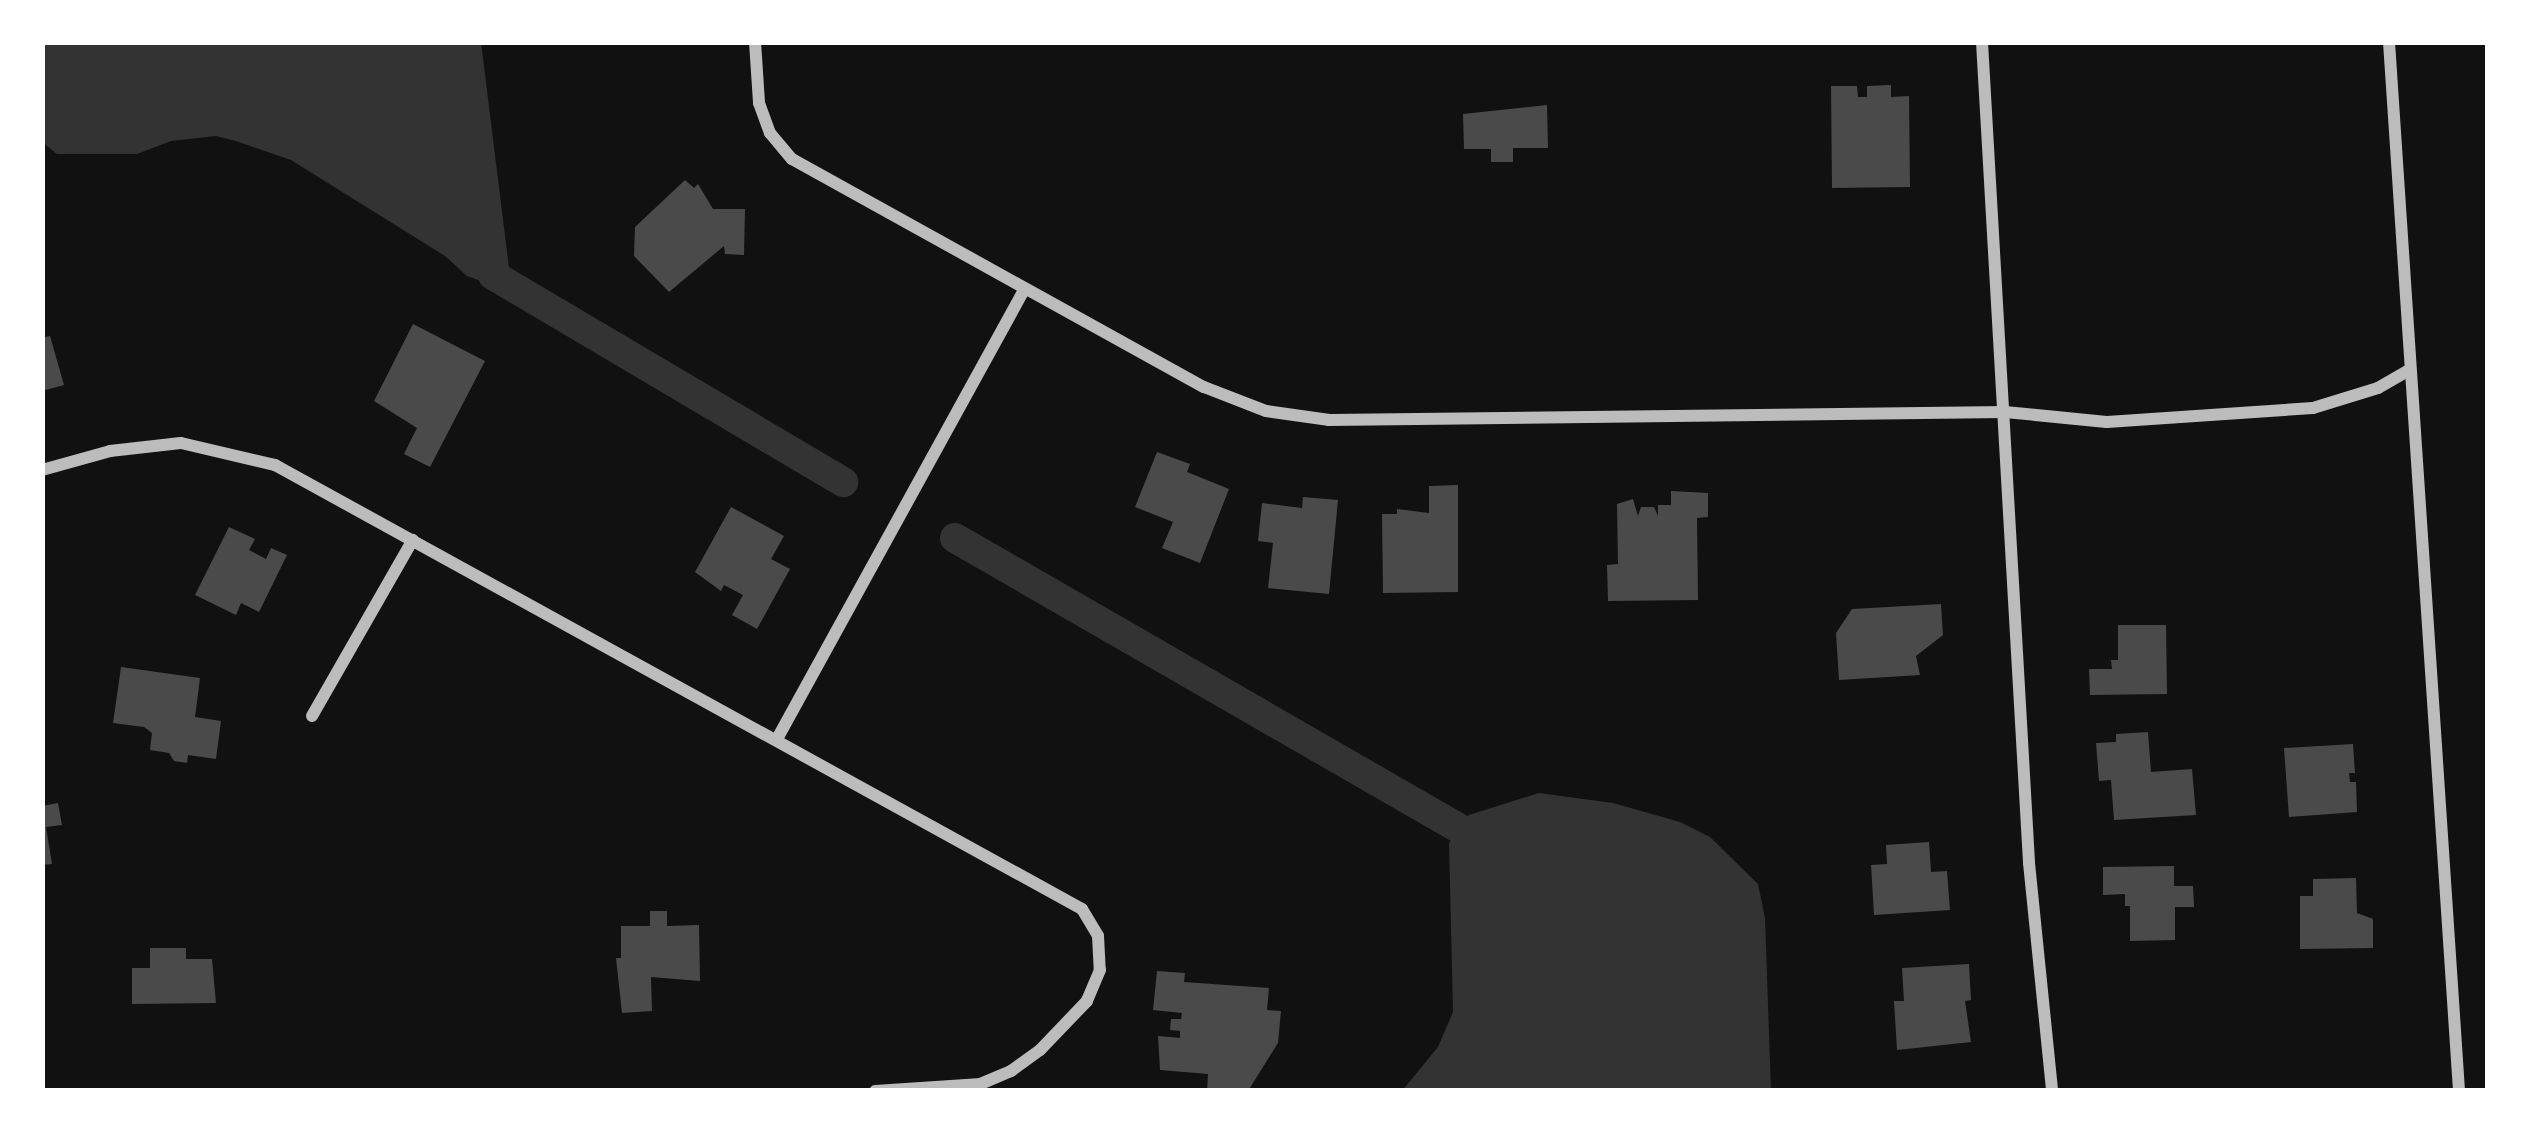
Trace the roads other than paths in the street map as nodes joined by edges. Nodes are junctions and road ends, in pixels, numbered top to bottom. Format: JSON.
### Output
{"nodes":[{"id":1,"x":755,"y":42,"type":"edge"},
{"id":2,"x":1982,"y":42,"type":"edge"},
{"id":3,"x":2389,"y":42,"type":"edge"},
{"id":4,"x":1024,"y":290,"type":"junction"},
{"id":5,"x":2409,"y":370,"type":"junction"},
{"id":6,"x":2005,"y":412,"type":"junction"},
{"id":7,"x":42,"y":470,"type":"edge"},
{"id":8,"x":413,"y":540,"type":"junction"},
{"id":9,"x":312,"y":716,"type":"dead end"},
{"id":10,"x":777,"y":740,"type":"junction"},
{"id":11,"x":875,"y":1091,"type":"edge"},
{"id":12,"x":2052,"y":1091,"type":"edge"},
{"id":13,"x":2458,"y":1091,"type":"edge"}],
"edges":[{"from":1,"to":4,"type":"street"},
{"from":2,"to":6,"type":"street"},
{"from":3,"to":5,"type":"street"},
{"from":4,"to":6,"type":"street"},
{"from":4,"to":10,"type":"street"},
{"from":5,"to":6,"type":"street"},
{"from":5,"to":13,"type":"street"},
{"from":6,"to":12,"type":"street"},
{"from":7,"to":8,"type":"street"},
{"from":8,"to":9,"type":"street"},
{"from":8,"to":10,"type":"street"},
{"from":10,"to":11,"type":"street"}]}
